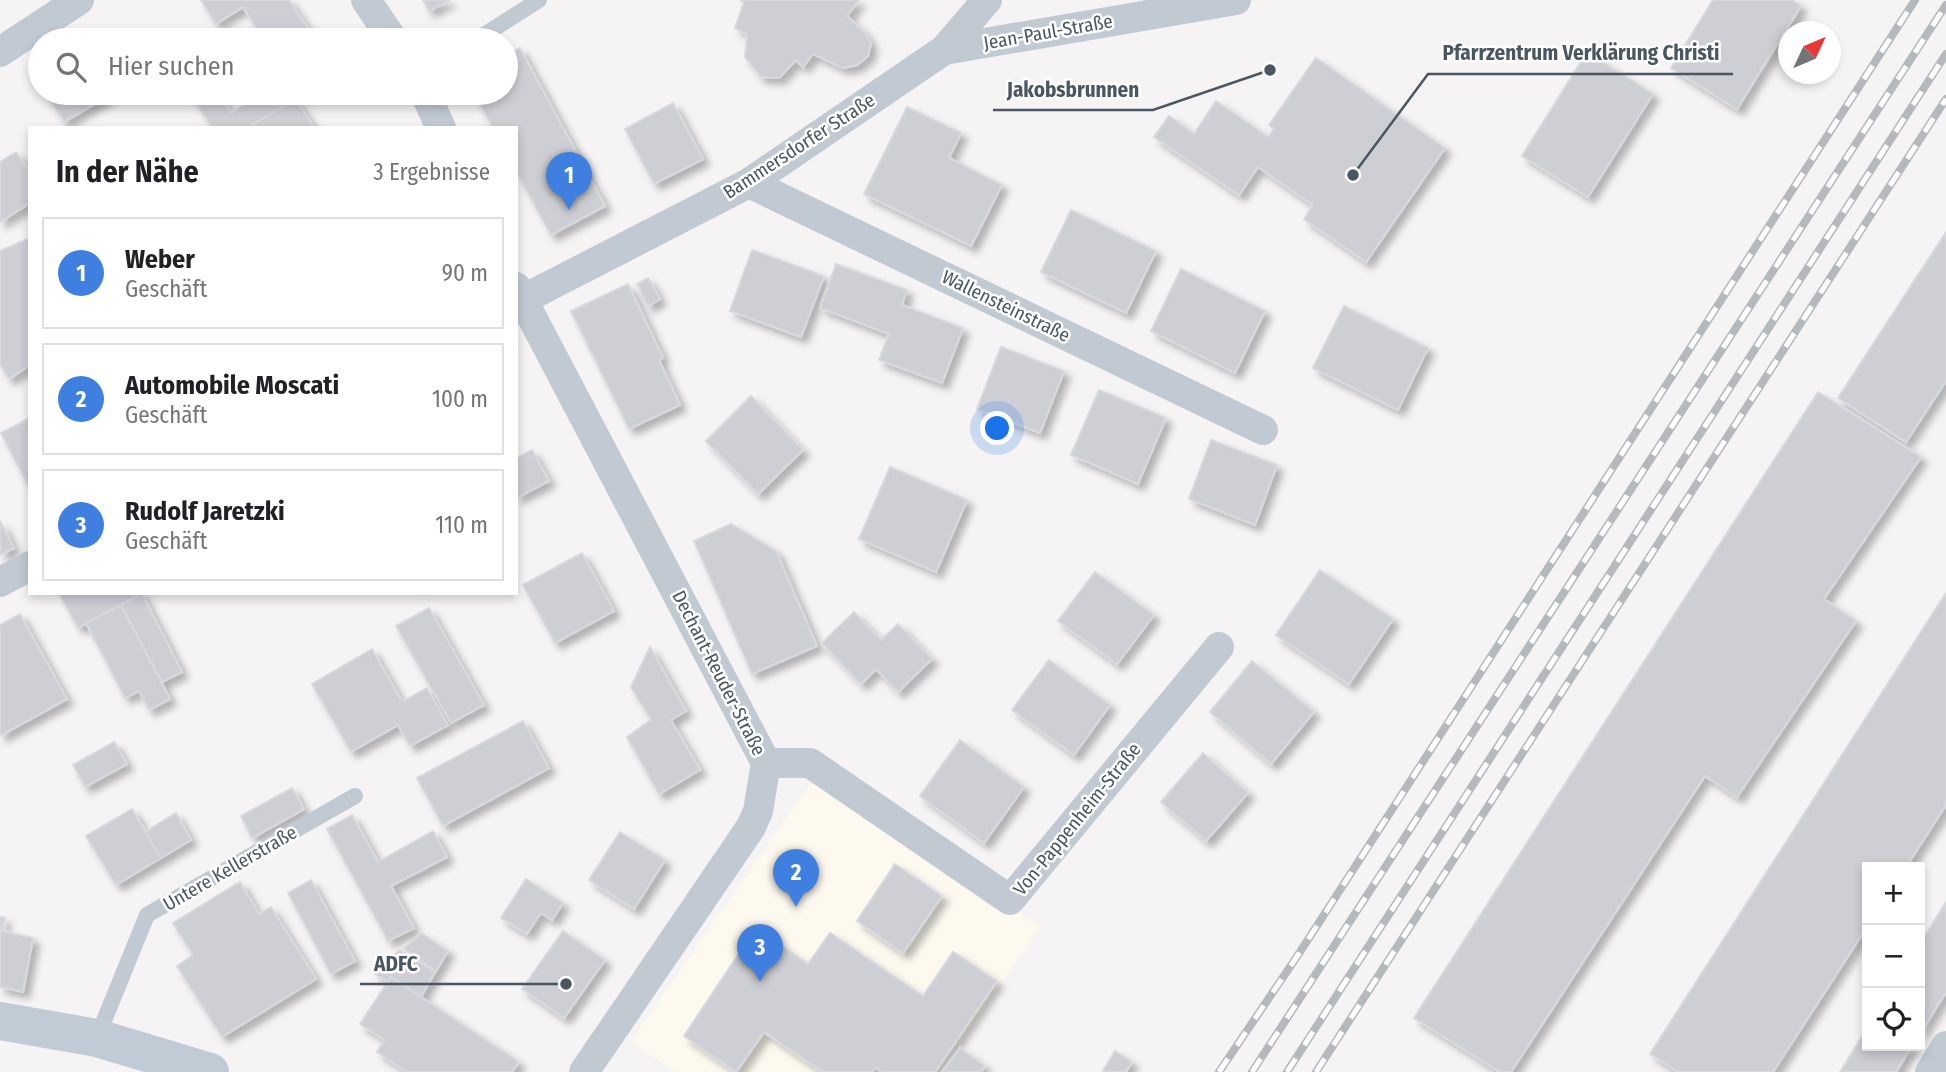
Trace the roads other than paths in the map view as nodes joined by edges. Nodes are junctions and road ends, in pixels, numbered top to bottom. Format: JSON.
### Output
{"nodes":[{"id":1,"x":79,"y":0,"type":"edge"},
{"id":2,"x":366,"y":0,"type":"edge"},
{"id":3,"x":539,"y":0,"type":"edge"},
{"id":4,"x":987,"y":0,"type":"edge"},
{"id":5,"x":1236,"y":0,"type":"edge"},
{"id":6,"x":36,"y":28,"type":"edge"},
{"id":7,"x":385,"y":28,"type":"edge"},
{"id":8,"x":496,"y":28,"type":"edge"},
{"id":9,"x":28,"y":34,"type":"edge"},
{"id":10,"x":944,"y":50,"type":"junction"},
{"id":11,"x":0,"y":52,"type":"edge"},
{"id":12,"x":430,"y":105,"type":"edge"},
{"id":13,"x":440,"y":126,"type":"edge"},
{"id":14,"x":749,"y":183,"type":"junction"},
{"id":15,"x":518,"y":297,"type":"edge"},
{"id":16,"x":1263,"y":429,"type":"dead end"},
{"id":17,"x":28,"y":567,"type":"edge"},
{"id":18,"x":0,"y":582,"type":"edge"},
{"id":19,"x":1219,"y":647,"type":"dead end"},
{"id":20,"x":766,"y":763,"type":"junction"},
{"id":21,"x":355,"y":796,"type":"dead end"},
{"id":22,"x":0,"y":1021,"type":"edge"},
{"id":23,"x":97,"y":1038,"type":"junction"},
{"id":24,"x":1946,"y":1046,"type":"edge"},
{"id":25,"x":210,"y":1072,"type":"edge"},
{"id":26,"x":584,"y":1072,"type":"edge"},
{"id":27,"x":1930,"y":1072,"type":"edge"}],
"edges":[{"from":1,"to":6,"type":"street"},
{"from":2,"to":7,"type":"street"},
{"from":3,"to":8,"type":"lane"},
{"from":4,"to":10,"type":"street","name":"Bammersdorfer Straße"},
{"from":5,"to":10,"type":"street","name":"Jean-Paul-Straße"},
{"from":9,"to":11,"type":"street"},
{"from":10,"to":14,"type":"street","name":"Bammersdorfer Straße"},
{"from":12,"to":13,"type":"street"},
{"from":14,"to":15,"type":"street","name":"Bammersdorfer Straße"},
{"from":14,"to":16,"type":"street","name":"Wallensteinstraße"},
{"from":15,"to":20,"type":"street","name":"Dechant-Reuder-Straße"},
{"from":17,"to":18,"type":"street"},
{"from":19,"to":20,"type":"street","name":"Von-Pappenheim-Straße"},
{"from":20,"to":26,"type":"street","name":"Dechant-Reuder-Straße"},
{"from":21,"to":23,"type":"lane","name":"Untere Kellerstraße"},
{"from":22,"to":23,"type":"street"},
{"from":23,"to":25,"type":"street"},
{"from":24,"to":27,"type":"street"}]}
